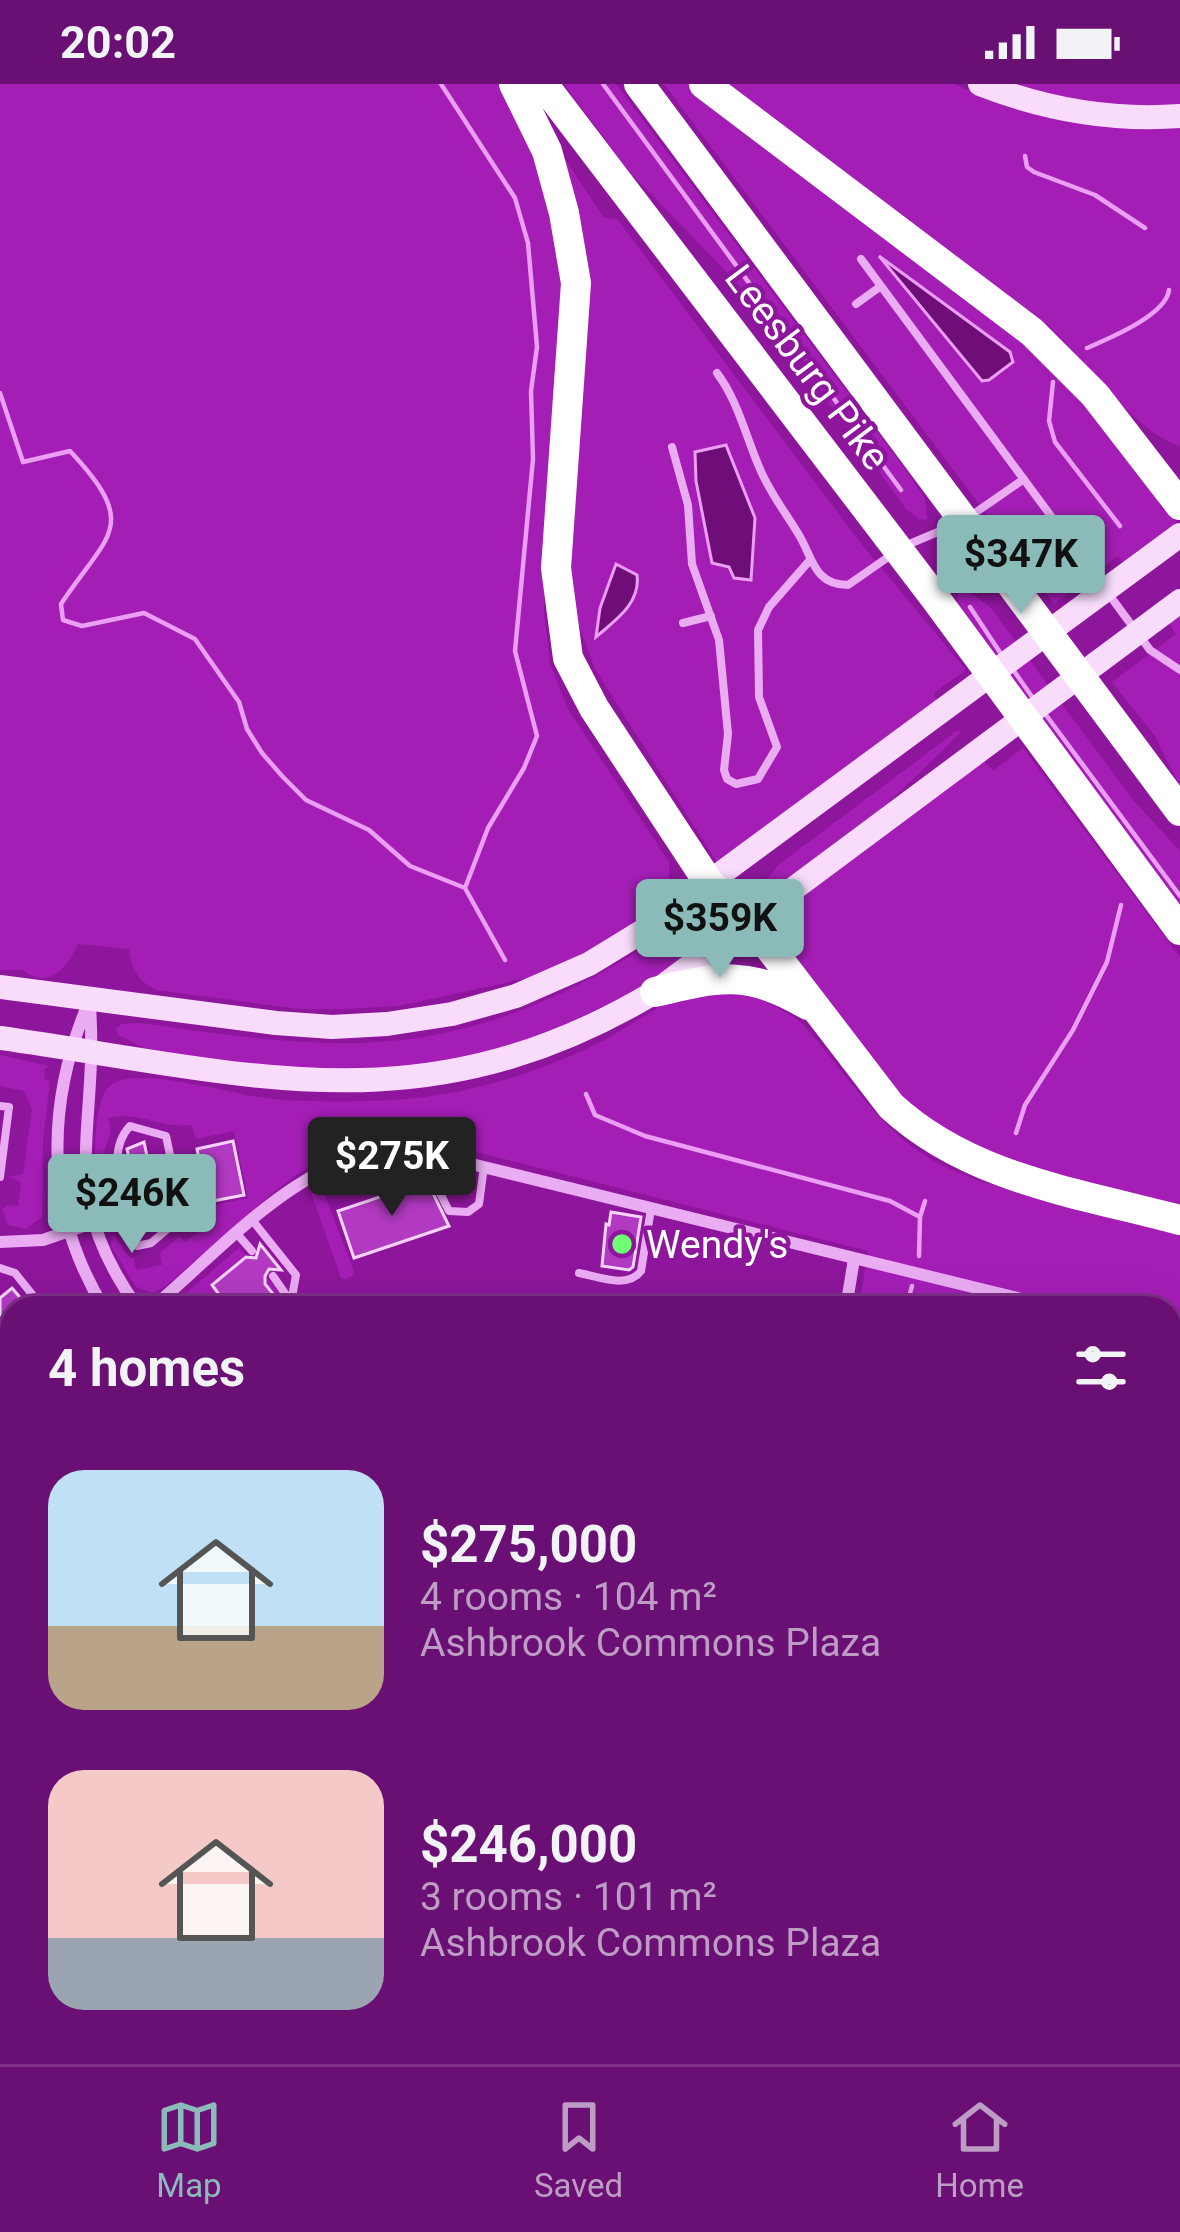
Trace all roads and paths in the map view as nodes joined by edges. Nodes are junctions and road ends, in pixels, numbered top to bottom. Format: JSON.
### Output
{"nodes":[{"id":1,"x":514,"y":84,"type":"edge"},
{"id":2,"x":543,"y":84,"type":"edge"},
{"id":3,"x":639,"y":84,"type":"edge"},
{"id":4,"x":704,"y":84,"type":"edge"},
{"id":5,"x":980,"y":84,"type":"edge"},
{"id":6,"x":1180,"y":116,"type":"edge"},
{"id":7,"x":861,"y":259,"type":"dead end"},
{"id":8,"x":881,"y":286,"type":"junction"},
{"id":9,"x":856,"y":304,"type":"dead end"},
{"id":10,"x":717,"y":373,"type":"dead end"},
{"id":11,"x":1126,"y":435,"type":"junction"},
{"id":12,"x":672,"y":447,"type":"dead end"},
{"id":13,"x":1180,"y":461,"type":"edge"},
{"id":14,"x":1024,"y":479,"type":"junction"},
{"id":15,"x":1180,"y":505,"type":"edge"},
{"id":16,"x":963,"y":521,"type":"junction"},
{"id":17,"x":1180,"y":535,"type":"edge"},
{"id":18,"x":898,"y":550,"type":"junction"},
{"id":19,"x":810,"y":560,"type":"junction"},
{"id":20,"x":1171,"y":607,"type":"edge"},
{"id":21,"x":711,"y":616,"type":"junction"},
{"id":22,"x":683,"y":623,"type":"dead end"},
{"id":23,"x":1180,"y":670,"type":"edge"},
{"id":24,"x":1180,"y":811,"type":"edge"},
{"id":25,"x":709,"y":883,"type":"junction"},
{"id":26,"x":750,"y":922,"type":"junction"},
{"id":27,"x":1180,"y":930,"type":"edge"},
{"id":28,"x":0,"y":987,"type":"edge"},
{"id":29,"x":655,"y":992,"type":"junction"},
{"id":30,"x":90,"y":999,"type":"junction"},
{"id":31,"x":817,"y":1010,"type":"junction"},
{"id":32,"x":0,"y":1038,"type":"edge"},
{"id":33,"x":81,"y":1049,"type":"junction"},
{"id":34,"x":0,"y":1106,"type":"edge"},
{"id":35,"x":423,"y":1150,"type":"junction"},
{"id":36,"x":484,"y":1165,"type":"junction"},
{"id":37,"x":329,"y":1166,"type":"junction"},
{"id":38,"x":0,"y":1177,"type":"edge"},
{"id":39,"x":651,"y":1208,"type":"junction"},
{"id":40,"x":122,"y":1214,"type":"junction"},
{"id":41,"x":1180,"y":1220,"type":"edge"},
{"id":42,"x":253,"y":1221,"type":"junction"},
{"id":43,"x":92,"y":1222,"type":"junction"},
{"id":44,"x":68,"y":1231,"type":"junction"},
{"id":45,"x":238,"y":1234,"type":"junction"},
{"id":46,"x":0,"y":1242,"type":"edge"},
{"id":47,"x":252,"y":1251,"type":"dead end"},
{"id":48,"x":854,"y":1259,"type":"junction"},
{"id":49,"x":0,"y":1268,"type":"edge"},
{"id":50,"x":579,"y":1274,"type":"dead end"},
{"id":51,"x":273,"y":1276,"type":"dead end"},
{"id":52,"x":34,"y":1296,"type":"edge"},
{"id":53,"x":97,"y":1296,"type":"edge"},
{"id":54,"x":129,"y":1296,"type":"edge"},
{"id":55,"x":166,"y":1296,"type":"edge"},
{"id":56,"x":285,"y":1296,"type":"edge"},
{"id":57,"x":293,"y":1296,"type":"edge"},
{"id":58,"x":848,"y":1296,"type":"edge"},
{"id":59,"x":993,"y":1296,"type":"edge"}],
"edges":[{"from":1,"to":25,"type":"highway"},
{"from":2,"to":18,"type":"highway","name":"Leesburg Pike"},
{"from":3,"to":16,"type":"highway","name":"Leesburg Pike"},
{"from":4,"to":11,"type":"highway"},
{"from":5,"to":6,"type":"main road"},
{"from":7,"to":8,"type":"lane"},
{"from":8,"to":9,"type":"lane"},
{"from":8,"to":14,"type":"lane"},
{"from":10,"to":19,"type":"lane"},
{"from":11,"to":13,"type":"highway"},
{"from":11,"to":15,"type":"highway"},
{"from":12,"to":21,"type":"lane"},
{"from":14,"to":16,"type":"lane"},
{"from":14,"to":23,"type":"lane"},
{"from":16,"to":18,"type":"lane"},
{"from":16,"to":24,"type":"highway","name":"Leesburg Pike"},
{"from":17,"to":25,"type":"main road"},
{"from":18,"to":19,"type":"lane"},
{"from":18,"to":27,"type":"highway","name":"Leesburg Pike"},
{"from":19,"to":21,"type":"lane"},
{"from":20,"to":26,"type":"main road"},
{"from":21,"to":22,"type":"lane"},
{"from":25,"to":26,"type":"highway"},
{"from":25,"to":30,"type":"main road"},
{"from":26,"to":29,"type":"main road"},
{"from":26,"to":31,"type":"highway"},
{"from":28,"to":30,"type":"main road"},
{"from":29,"to":31,"type":"highway"},
{"from":29,"to":33,"type":"main road"},
{"from":30,"to":33,"type":"street"},
{"from":30,"to":33,"type":"street"},
{"from":31,"to":41,"type":"highway"},
{"from":32,"to":33,"type":"main road"},
{"from":33,"to":43,"type":"street"},
{"from":33,"to":44,"type":"street"},
{"from":34,"to":38,"type":"lane"},
{"from":35,"to":36,"type":"street"},
{"from":35,"to":36,"type":"lane"},
{"from":35,"to":37,"type":"street"},
{"from":35,"to":37,"type":"lane"},
{"from":36,"to":39,"type":"street"},
{"from":37,"to":42,"type":"street"},
{"from":39,"to":48,"type":"street"},
{"from":39,"to":50,"type":"lane"},
{"from":40,"to":40,"type":"lane"},
{"from":40,"to":43,"type":"lane"},
{"from":42,"to":45,"type":"street"},
{"from":42,"to":57,"type":"lane"},
{"from":43,"to":44,"type":"street"},
{"from":43,"to":54,"type":"street"},
{"from":44,"to":46,"type":"street"},
{"from":44,"to":53,"type":"street"},
{"from":45,"to":47,"type":"lane"},
{"from":45,"to":55,"type":"street"},
{"from":48,"to":58,"type":"street"},
{"from":48,"to":59,"type":"street"},
{"from":49,"to":52,"type":"lane"},
{"from":51,"to":56,"type":"lane"}]}
